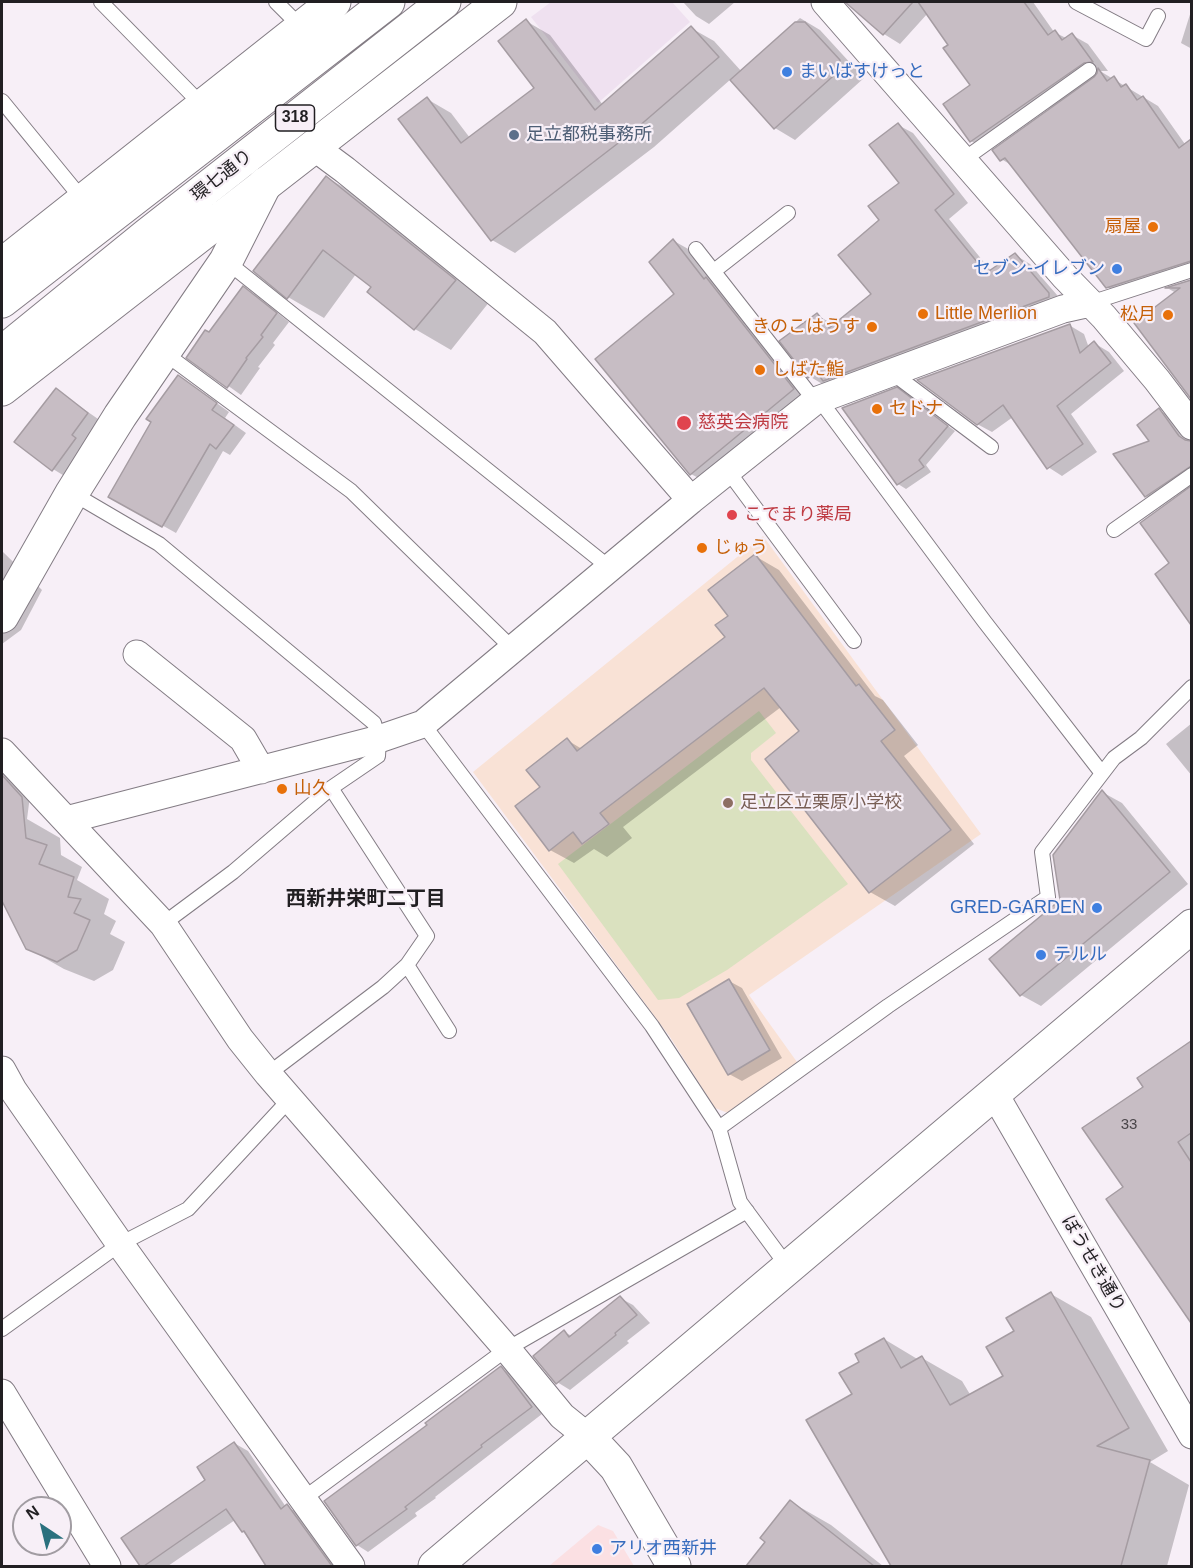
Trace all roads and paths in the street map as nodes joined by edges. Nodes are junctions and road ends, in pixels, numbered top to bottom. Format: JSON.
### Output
{"nodes":[{"id":1,"x":100,"y":2,"type":"edge"},
{"id":2,"x":276,"y":2,"type":"edge"},
{"id":3,"x":334,"y":2,"type":"edge"},
{"id":4,"x":388,"y":2,"type":"edge"},
{"id":5,"x":444,"y":2,"type":"edge"},
{"id":6,"x":500,"y":2,"type":"edge"},
{"id":7,"x":825,"y":2,"type":"edge"},
{"id":8,"x":1076,"y":2,"type":"edge"},
{"id":9,"x":1158,"y":16,"type":"dead end"},
{"id":10,"x":302,"y":28,"type":"junction"},
{"id":11,"x":1089,"y":70,"type":"dead end"},
{"id":12,"x":2,"y":101,"type":"edge"},
{"id":13,"x":203,"y":106,"type":"junction"},
{"id":14,"x":314,"y":147,"type":"junction"},
{"id":15,"x":963,"y":160,"type":"junction"},
{"id":16,"x":265,"y":184,"type":"junction"},
{"id":17,"x":82,"y":200,"type":"junction"},
{"id":18,"x":788,"y":213,"type":"dead end"},
{"id":19,"x":696,"y":249,"type":"dead end"},
{"id":20,"x":226,"y":261,"type":"junction"},
{"id":21,"x":2,"y":265,"type":"edge"},
{"id":22,"x":1191,"y":270,"type":"edge"},
{"id":23,"x":714,"y":271,"type":"junction"},
{"id":24,"x":2,"y":301,"type":"edge"},
{"id":25,"x":1090,"y":303,"type":"junction"},
{"id":26,"x":163,"y":352,"type":"junction"},
{"id":27,"x":2,"y":353,"type":"edge"},
{"id":28,"x":891,"y":372,"type":"junction"},
{"id":29,"x":2,"y":389,"type":"edge"},
{"id":30,"x":817,"y":400,"type":"junction"},
{"id":31,"x":1191,"y":426,"type":"edge"},
{"id":32,"x":991,"y":447,"type":"dead end"},
{"id":33,"x":728,"y":471,"type":"junction"},
{"id":34,"x":1191,"y":474,"type":"edge"},
{"id":35,"x":72,"y":493,"type":"junction"},
{"id":36,"x":691,"y":500,"type":"junction"},
{"id":37,"x":1114,"y":530,"type":"dead end"},
{"id":38,"x":610,"y":568,"type":"junction"},
{"id":39,"x":2,"y":616,"type":"edge"},
{"id":40,"x":854,"y":641,"type":"dead end"},
{"id":41,"x":513,"y":649,"type":"junction"},
{"id":42,"x":136,"y":654,"type":"dead end"},
{"id":43,"x":1191,"y":687,"type":"edge"},
{"id":44,"x":423,"y":724,"type":"junction"},
{"id":45,"x":380,"y":739,"type":"junction"},
{"id":46,"x":2,"y":752,"type":"edge"},
{"id":47,"x":261,"y":770,"type":"junction"},
{"id":48,"x":1101,"y":772,"type":"junction"},
{"id":49,"x":331,"y":788,"type":"junction"},
{"id":50,"x":66,"y":820,"type":"junction"},
{"id":51,"x":164,"y":924,"type":"junction"},
{"id":52,"x":1191,"y":926,"type":"edge"},
{"id":53,"x":407,"y":965,"type":"junction"},
{"id":54,"x":449,"y":1031,"type":"dead end"},
{"id":55,"x":2,"y":1070,"type":"edge"},
{"id":56,"x":268,"y":1074,"type":"junction"},
{"id":57,"x":994,"y":1094,"type":"junction"},
{"id":58,"x":290,"y":1099,"type":"junction"},
{"id":59,"x":719,"y":1128,"type":"junction"},
{"id":60,"x":747,"y":1211,"type":"junction"},
{"id":61,"x":120,"y":1244,"type":"junction"},
{"id":62,"x":788,"y":1267,"type":"junction"},
{"id":63,"x":2,"y":1329,"type":"edge"},
{"id":64,"x":507,"y":1349,"type":"junction"},
{"id":65,"x":2,"y":1393,"type":"edge"},
{"id":66,"x":1191,"y":1435,"type":"edge"},
{"id":67,"x":588,"y":1437,"type":"junction"},
{"id":68,"x":303,"y":1499,"type":"junction"},
{"id":69,"x":106,"y":1566,"type":"edge"},
{"id":70,"x":351,"y":1566,"type":"edge"},
{"id":71,"x":435,"y":1566,"type":"edge"},
{"id":72,"x":674,"y":1566,"type":"edge"}],
"edges":[{"from":1,"to":13,"type":"lane"},
{"from":2,"to":10,"type":"lane"},
{"from":3,"to":10,"type":"main road"},
{"from":4,"to":24,"type":"main road","name":"環七通り","number":"318"},
{"from":5,"to":27,"type":"main road","name":"環七通り","number":"318"},
{"from":6,"to":14,"type":"main road"},
{"from":7,"to":15,"type":"street"},
{"from":8,"to":9,"type":"lane"},
{"from":10,"to":13,"type":"main road"},
{"from":11,"to":15,"type":"lane"},
{"from":12,"to":17,"type":"lane"},
{"from":13,"to":17,"type":"main road"},
{"from":14,"to":16,"type":"main road"},
{"from":14,"to":36,"type":"street"},
{"from":15,"to":25,"type":"street"},
{"from":16,"to":20,"type":"main road"},
{"from":16,"to":29,"type":"main road"},
{"from":17,"to":21,"type":"main road"},
{"from":18,"to":23,"type":"lane"},
{"from":19,"to":23,"type":"lane"},
{"from":20,"to":26,"type":"main road"},
{"from":20,"to":38,"type":"lane"},
{"from":22,"to":25,"type":"lane"},
{"from":23,"to":30,"type":"lane"},
{"from":25,"to":28,"type":"street"},
{"from":25,"to":31,"type":"street"},
{"from":26,"to":35,"type":"main road"},
{"from":26,"to":41,"type":"lane"},
{"from":28,"to":30,"type":"street"},
{"from":28,"to":32,"type":"lane"},
{"from":30,"to":33,"type":"street"},
{"from":30,"to":48,"type":"lane"},
{"from":33,"to":36,"type":"street"},
{"from":33,"to":40,"type":"lane"},
{"from":34,"to":37,"type":"lane"},
{"from":35,"to":39,"type":"main road"},
{"from":35,"to":45,"type":"lane"},
{"from":36,"to":38,"type":"street"},
{"from":38,"to":41,"type":"street"},
{"from":41,"to":44,"type":"street"},
{"from":42,"to":47,"type":"street"},
{"from":43,"to":48,"type":"lane"},
{"from":44,"to":45,"type":"street"},
{"from":44,"to":59,"type":"lane"},
{"from":45,"to":47,"type":"street"},
{"from":45,"to":49,"type":"lane"},
{"from":46,"to":50,"type":"street"},
{"from":47,"to":50,"type":"street"},
{"from":48,"to":59,"type":"lane"},
{"from":49,"to":51,"type":"lane"},
{"from":49,"to":53,"type":"lane"},
{"from":50,"to":51,"type":"street"},
{"from":51,"to":56,"type":"street"},
{"from":52,"to":57,"type":"main road"},
{"from":53,"to":54,"type":"lane"},
{"from":53,"to":56,"type":"lane"},
{"from":55,"to":61,"type":"street"},
{"from":56,"to":58,"type":"street"},
{"from":57,"to":62,"type":"main road"},
{"from":57,"to":66,"type":"street","name":"ぼうせき通り"},
{"from":58,"to":61,"type":"lane"},
{"from":58,"to":64,"type":"street"},
{"from":59,"to":60,"type":"lane"},
{"from":60,"to":62,"type":"lane"},
{"from":60,"to":64,"type":"lane"},
{"from":61,"to":63,"type":"lane"},
{"from":61,"to":68,"type":"street"},
{"from":62,"to":67,"type":"main road"},
{"from":64,"to":67,"type":"street"},
{"from":64,"to":68,"type":"lane"},
{"from":65,"to":69,"type":"street"},
{"from":67,"to":71,"type":"main road"},
{"from":67,"to":72,"type":"main road"},
{"from":68,"to":70,"type":"street"}]}
